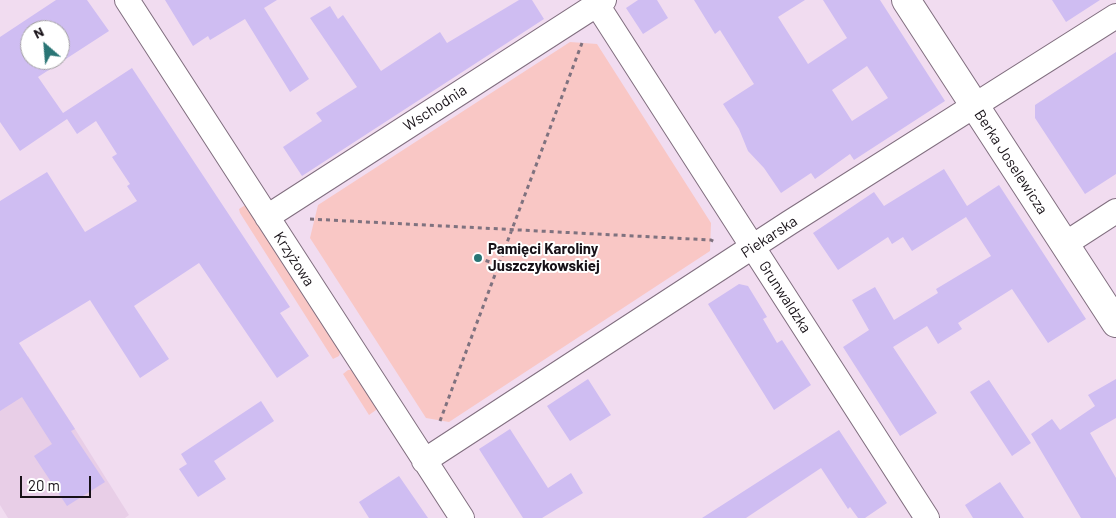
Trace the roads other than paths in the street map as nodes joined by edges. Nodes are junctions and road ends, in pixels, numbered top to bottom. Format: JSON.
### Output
{"nodes":[{"id":1,"x":127,"y":0,"type":"edge"},
{"id":2,"x":906,"y":0,"type":"edge"},
{"id":3,"x":598,"y":2,"type":"edge"},
{"id":4,"x":1116,"y":16,"type":"edge"},
{"id":5,"x":974,"y":105,"type":"junction"},
{"id":6,"x":1116,"y":211,"type":"edge"},
{"id":7,"x":267,"y":217,"type":"junction"},
{"id":8,"x":1065,"y":244,"type":"junction"},
{"id":9,"x":753,"y":247,"type":"junction"},
{"id":10,"x":1116,"y":323,"type":"edge"},
{"id":11,"x":424,"y":461,"type":"junction"},
{"id":12,"x":462,"y":518,"type":"edge"},
{"id":13,"x":927,"y":518,"type":"edge"}],
"edges":[{"from":1,"to":7,"type":"street","name":"Krzyżowa"},
{"from":2,"to":5,"type":"street","name":"Berka Joselewicza"},
{"from":3,"to":7,"type":"street","name":"Wschodnia"},
{"from":3,"to":9,"type":"street","name":"Grunwaldzka"},
{"from":4,"to":5,"type":"street","name":"Piekarska"},
{"from":5,"to":8,"type":"street","name":"Berka Joselewicza"},
{"from":5,"to":9,"type":"street","name":"Piekarska"},
{"from":6,"to":8,"type":"street"},
{"from":7,"to":11,"type":"street","name":"Krzyżowa"},
{"from":8,"to":10,"type":"street","name":"Berka Joselewicza"},
{"from":9,"to":11,"type":"street","name":"Piekarska"},
{"from":9,"to":13,"type":"street","name":"Grunwaldzka"},
{"from":11,"to":12,"type":"street","name":"Krzyżowa"}]}
